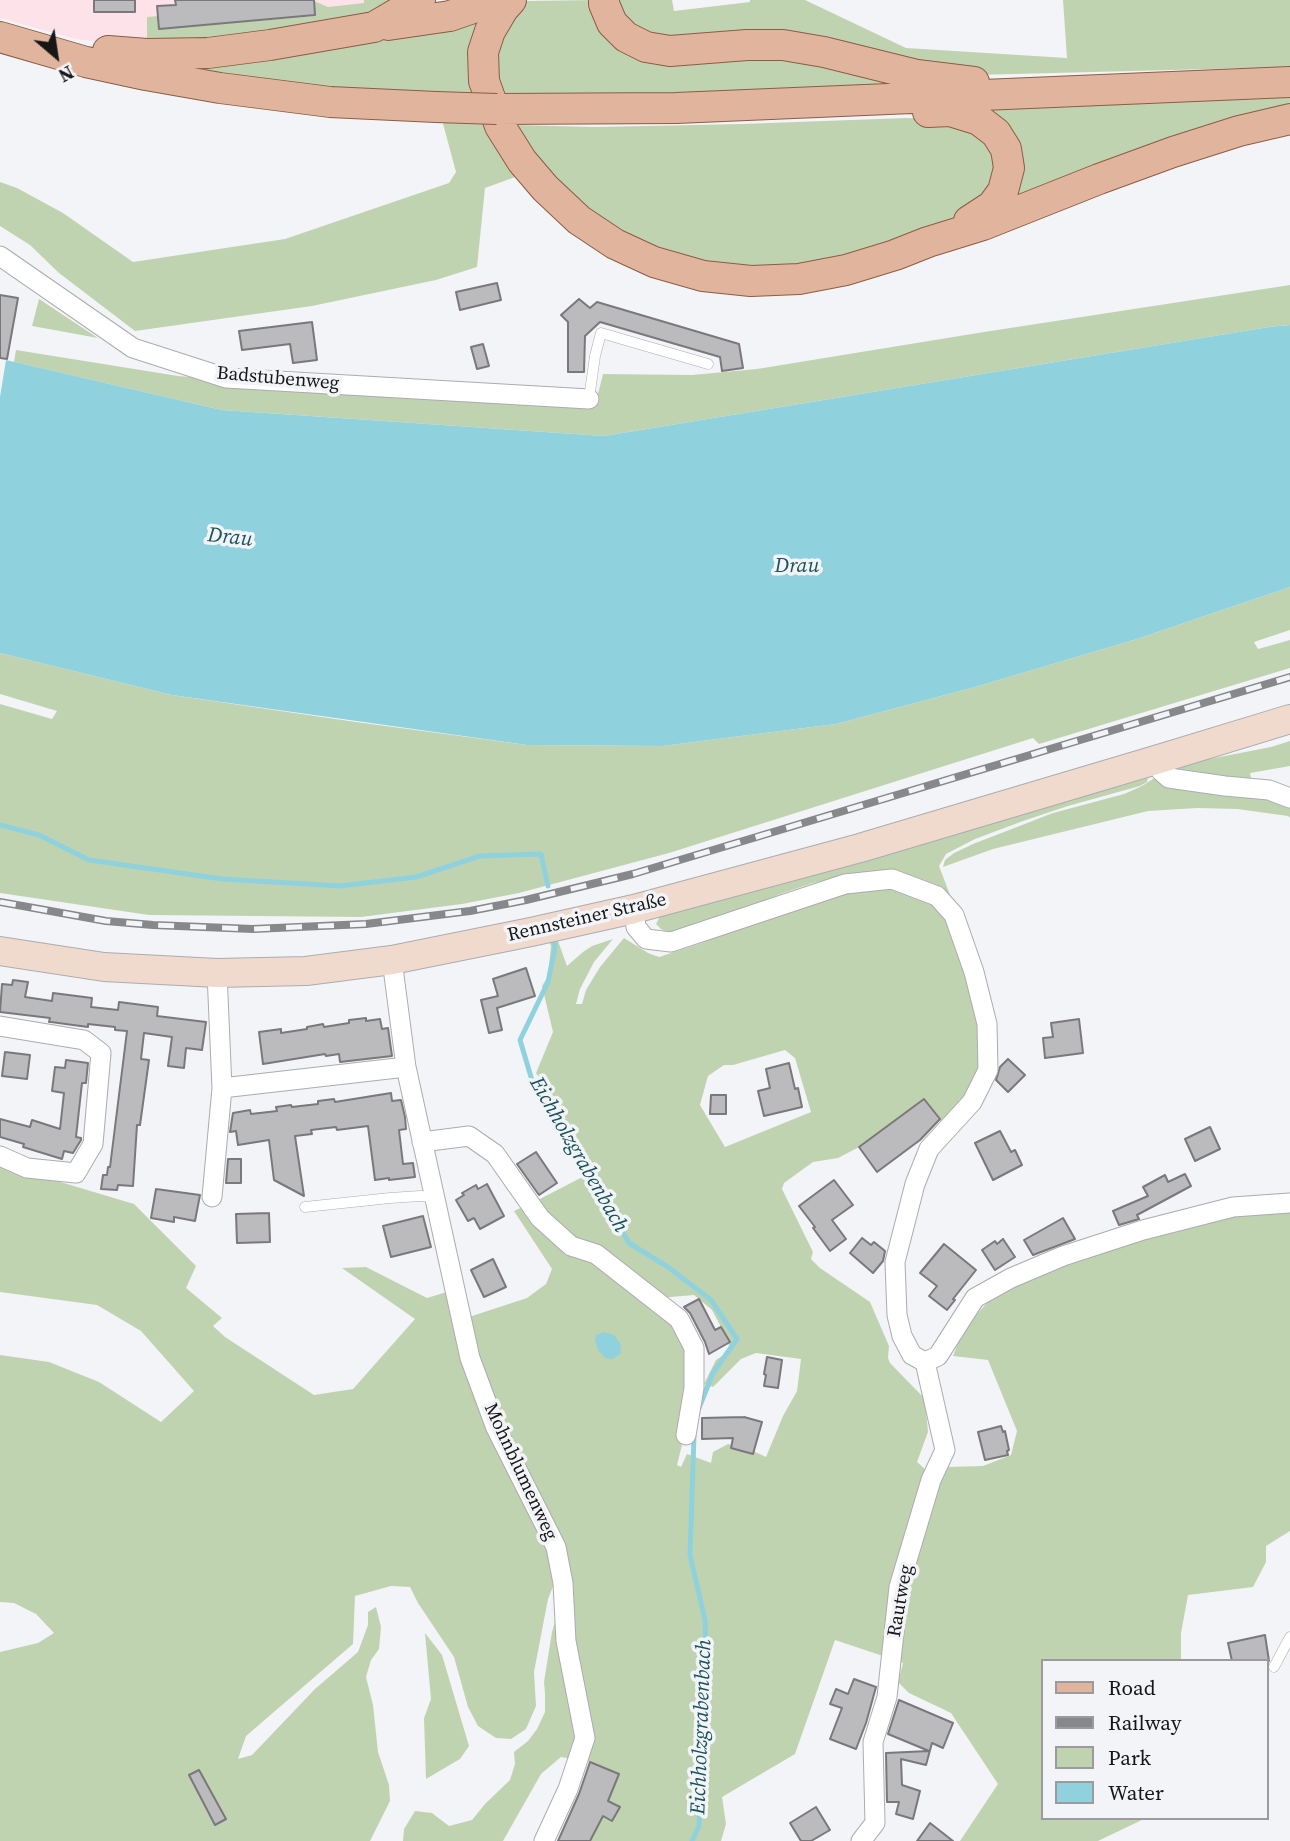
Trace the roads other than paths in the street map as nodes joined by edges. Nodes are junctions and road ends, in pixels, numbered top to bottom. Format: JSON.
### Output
{"nodes":[{"id":1,"x":420,"y":0,"type":"edge"},
{"id":2,"x":496,"y":0,"type":"edge"},
{"id":3,"x":511,"y":0,"type":"edge"},
{"id":4,"x":604,"y":0,"type":"edge"},
{"id":5,"x":374,"y":27,"type":"junction"},
{"id":6,"x":6,"y":39,"type":"edge"},
{"id":7,"x":1290,"y":82,"type":"edge"},
{"id":8,"x":1077,"y":91,"type":"junction"},
{"id":9,"x":847,"y":101,"type":"junction"},
{"id":10,"x":1290,"y":119,"type":"edge"},
{"id":11,"x":928,"y":243,"type":"junction"},
{"id":12,"x":0,"y":256,"type":"edge"},
{"id":13,"x":708,"y":364,"type":"dead end"},
{"id":14,"x":589,"y":399,"type":"joint"},
{"id":15,"x":1290,"y":719,"type":"edge"},
{"id":16,"x":1159,"y":759,"type":"junction"},
{"id":17,"x":1290,"y":798,"type":"edge"},
{"id":18,"x":634,"y":909,"type":"junction"},
{"id":19,"x":0,"y":951,"type":"edge"},
{"id":20,"x":392,"y":960,"type":"junction"},
{"id":21,"x":216,"y":973,"type":"junction"},
{"id":22,"x":0,"y":1026,"type":"edge"},
{"id":23,"x":406,"y":1067,"type":"junction"},
{"id":24,"x":222,"y":1088,"type":"junction"},
{"id":25,"x":422,"y":1142,"type":"junction"},
{"id":26,"x":0,"y":1156,"type":"edge"},
{"id":27,"x":212,"y":1197,"type":"dead end"},
{"id":28,"x":434,"y":1197,"type":"junction"},
{"id":29,"x":1290,"y":1203,"type":"edge"},
{"id":30,"x":305,"y":1207,"type":"dead end"},
{"id":31,"x":925,"y":1362,"type":"junction"},
{"id":32,"x":685,"y":1435,"type":"dead end"},
{"id":33,"x":1290,"y":1637,"type":"edge"},
{"id":34,"x":1274,"y":1667,"type":"dead end"},
{"id":35,"x":544,"y":1841,"type":"edge"},
{"id":36,"x":861,"y":1841,"type":"edge"}],
"edges":[{"from":1,"to":5,"type":"main road"},
{"from":2,"to":5,"type":"main road"},
{"from":3,"to":11,"type":"main road"},
{"from":4,"to":8,"type":"main road"},
{"from":5,"to":6,"type":"main road"},
{"from":6,"to":9,"type":"main road","bridge":true},
{"from":7,"to":8,"type":"main road"},
{"from":8,"to":9,"type":"main road"},
{"from":9,"to":11,"type":"main road"},
{"from":10,"to":11,"type":"main road"},
{"from":12,"to":14,"type":"street","name":"Badstubenweg"},
{"from":13,"to":14,"type":"lane"},
{"from":15,"to":16,"type":"main road","name":"Rennsteiner Straße"},
{"from":16,"to":17,"type":"street"},
{"from":16,"to":18,"type":"main road","name":"Rennsteiner Straße"},
{"from":18,"to":20,"type":"main road","name":"Rennsteiner Straße"},
{"from":18,"to":31,"type":"street"},
{"from":19,"to":21,"type":"main road","name":"Rennsteiner Straße"},
{"from":20,"to":21,"type":"main road","name":"Rennsteiner Straße"},
{"from":20,"to":23,"type":"street","name":"Mohnblumenweg"},
{"from":21,"to":24,"type":"street"},
{"from":22,"to":26,"type":"street"},
{"from":23,"to":24,"type":"street"},
{"from":23,"to":25,"type":"street","name":"Mohnblumenweg"},
{"from":24,"to":27,"type":"street"},
{"from":25,"to":28,"type":"street","name":"Mohnblumenweg"},
{"from":25,"to":32,"type":"street"},
{"from":28,"to":30,"type":"lane"},
{"from":28,"to":35,"type":"street","name":"Mohnblumenweg"},
{"from":29,"to":31,"type":"street"},
{"from":31,"to":36,"type":"street","name":"Rautweg"},
{"from":33,"to":34,"type":"lane"}]}
